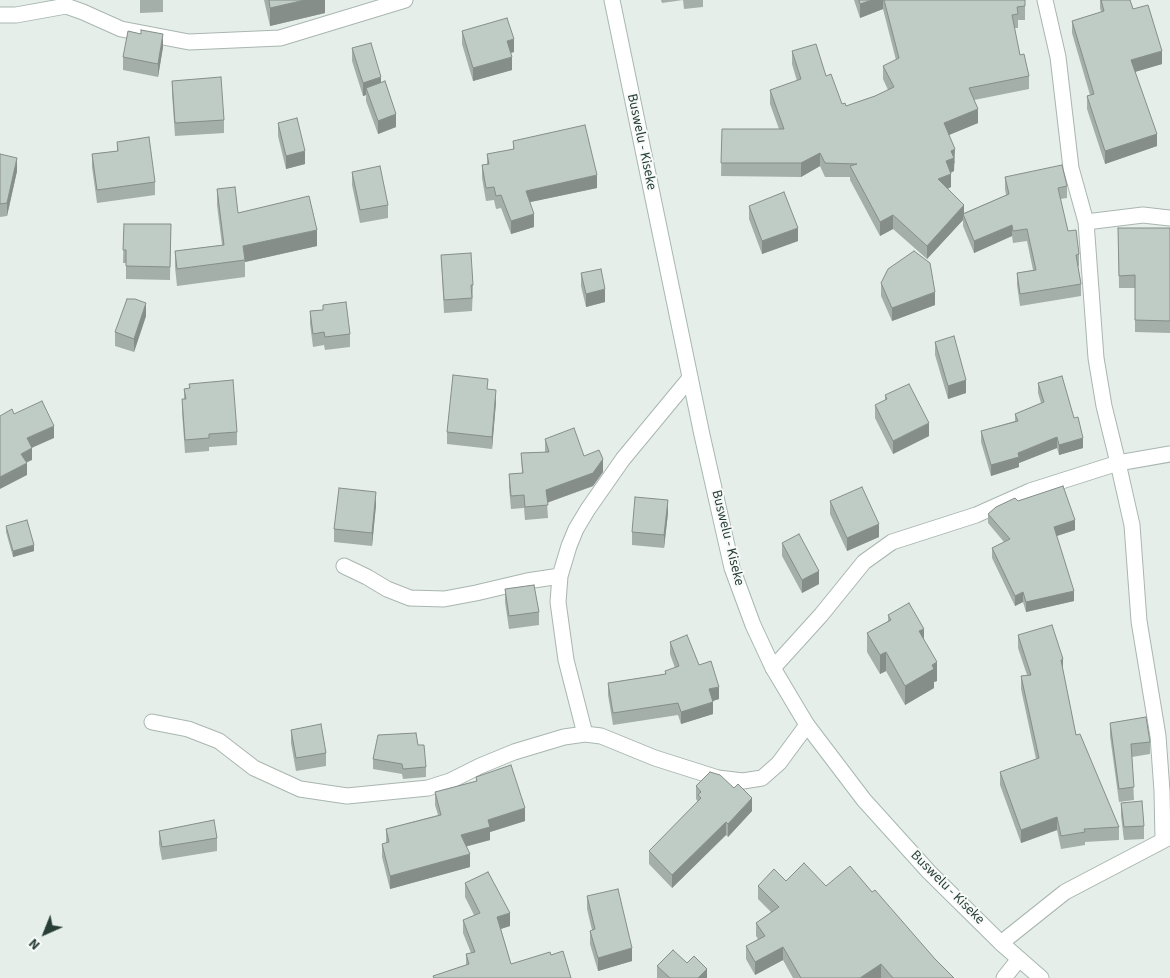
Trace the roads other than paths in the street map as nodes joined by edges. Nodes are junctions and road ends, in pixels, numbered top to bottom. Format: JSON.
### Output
{"nodes":[{"id":1,"x":405,"y":0,"type":"edge"},
{"id":2,"x":612,"y":0,"type":"edge"},
{"id":3,"x":1045,"y":0,"type":"edge"},
{"id":4,"x":360,"y":7,"type":"edge"},
{"id":5,"x":0,"y":15,"type":"edge"},
{"id":6,"x":1170,"y":218,"type":"edge"},
{"id":7,"x":1086,"y":222,"type":"junction"},
{"id":8,"x":690,"y":378,"type":"junction"},
{"id":9,"x":1170,"y":454,"type":"edge"},
{"id":10,"x":1118,"y":463,"type":"junction"},
{"id":11,"x":344,"y":566,"type":"dead end"},
{"id":12,"x":560,"y":576,"type":"junction"},
{"id":13,"x":773,"y":668,"type":"junction"},
{"id":14,"x":152,"y":722,"type":"dead end"},
{"id":15,"x":807,"y":725,"type":"junction"},
{"id":16,"x":585,"y":734,"type":"junction"},
{"id":17,"x":1167,"y":838,"type":"edge"},
{"id":18,"x":1001,"y":943,"type":"junction"},
{"id":19,"x":1019,"y":959,"type":"junction"},
{"id":20,"x":1004,"y":978,"type":"edge"},
{"id":21,"x":1041,"y":978,"type":"edge"}],
"edges":[{"from":1,"to":4,"type":"street"},
{"from":2,"to":8,"type":"street","name":"Buswelu - Kiseke"},
{"from":3,"to":7,"type":"street"},
{"from":4,"to":5,"type":"street"},
{"from":6,"to":7,"type":"street"},
{"from":7,"to":10,"type":"street"},
{"from":8,"to":12,"type":"street"},
{"from":8,"to":13,"type":"street","name":"Buswelu - Kiseke"},
{"from":9,"to":10,"type":"street"},
{"from":10,"to":13,"type":"street"},
{"from":10,"to":17,"type":"street"},
{"from":11,"to":12,"type":"street"},
{"from":12,"to":16,"type":"street"},
{"from":13,"to":15,"type":"street","name":"Buswelu - Kiseke"},
{"from":14,"to":16,"type":"street"},
{"from":15,"to":16,"type":"street"},
{"from":15,"to":18,"type":"street","name":"Buswelu - Kiseke"},
{"from":17,"to":18,"type":"street"},
{"from":18,"to":19,"type":"street","name":"Buswelu - Kiseke"},
{"from":19,"to":20,"type":"street"},
{"from":19,"to":21,"type":"street","name":"Buswelu - Kiseke"}]}
